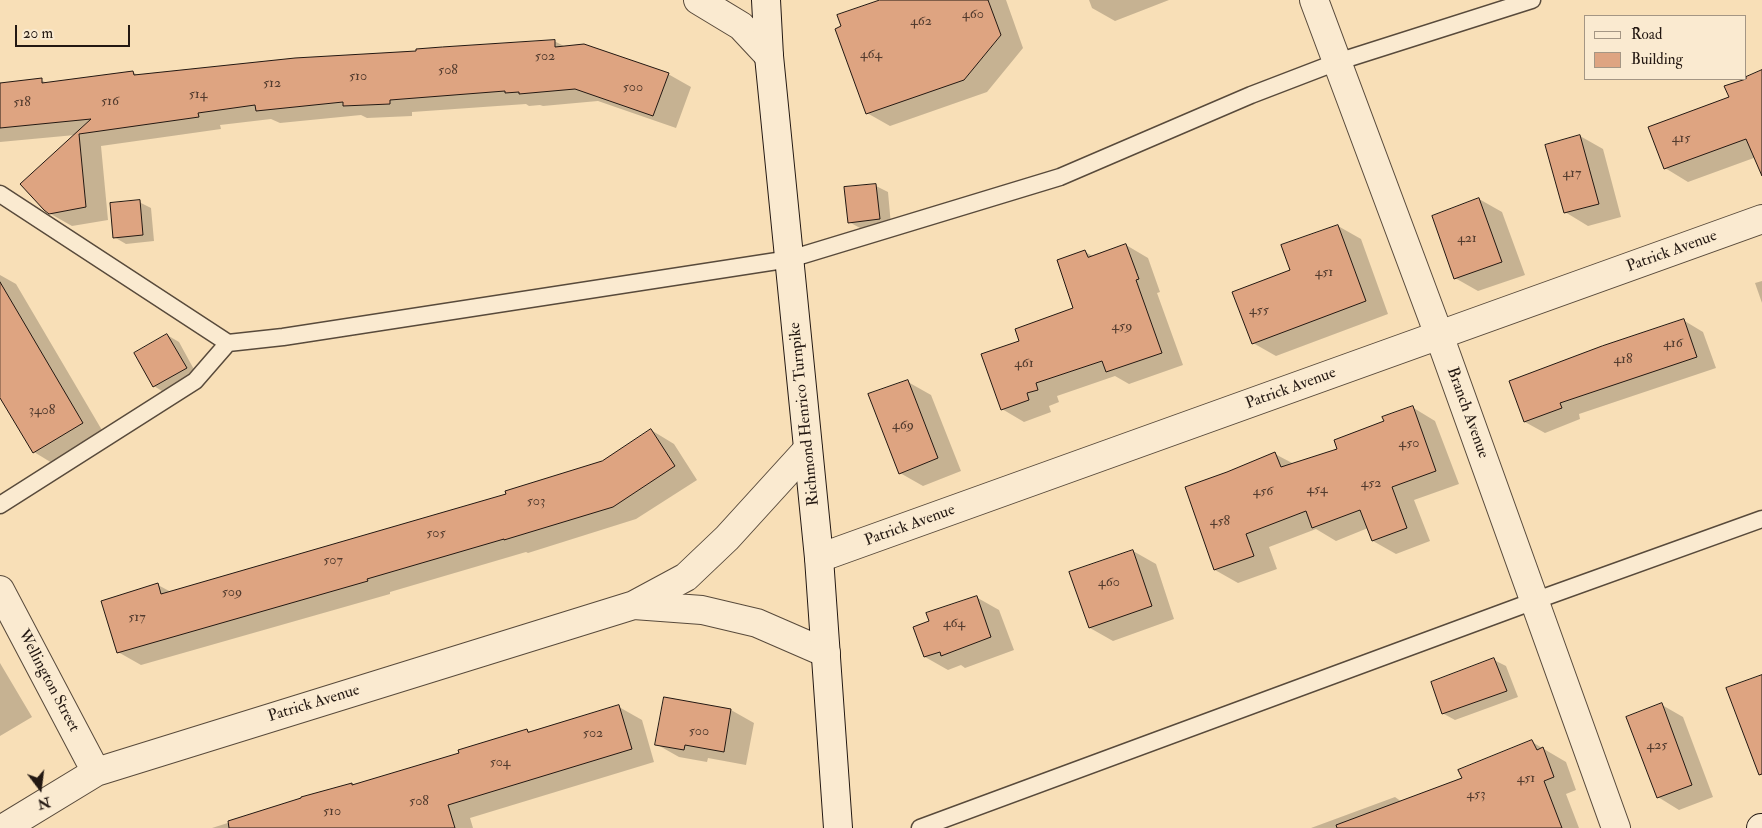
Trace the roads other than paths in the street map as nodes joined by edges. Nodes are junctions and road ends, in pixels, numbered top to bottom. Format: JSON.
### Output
{"nodes":[{"id":1,"x":698,"y":0,"type":"edge"},
{"id":2,"x":766,"y":0,"type":"edge"},
{"id":3,"x":1314,"y":0,"type":"edge"},
{"id":4,"x":1532,"y":0,"type":"edge"},
{"id":5,"x":769,"y":56,"type":"junction"},
{"id":6,"x":1337,"y":62,"type":"junction"},
{"id":7,"x":0,"y":194,"type":"edge"},
{"id":8,"x":1762,"y":219,"type":"edge"},
{"id":9,"x":790,"y":259,"type":"junction"},
{"id":10,"x":1439,"y":335,"type":"junction"},
{"id":11,"x":228,"y":343,"type":"junction"},
{"id":12,"x":808,"y":449,"type":"junction"},
{"id":13,"x":0,"y":505,"type":"edge"},
{"id":14,"x":1762,"y":519,"type":"edge"},
{"id":15,"x":819,"y":558,"type":"junction"},
{"id":16,"x":0,"y":590,"type":"edge"},
{"id":17,"x":1534,"y":601,"type":"junction"},
{"id":18,"x":634,"y":605,"type":"junction"},
{"id":19,"x":826,"y":653,"type":"junction"},
{"id":20,"x":96,"y":772,"type":"junction"},
{"id":21,"x":4,"y":828,"type":"edge"},
{"id":22,"x":838,"y":828,"type":"edge"},
{"id":23,"x":920,"y":828,"type":"edge"},
{"id":24,"x":1616,"y":828,"type":"edge"}],
"edges":[{"from":1,"to":5,"type":"street"},
{"from":2,"to":5,"type":"street","name":"Richmond Henrico Turnpike"},
{"from":3,"to":6,"type":"street","name":"Branch Avenue"},
{"from":4,"to":6,"type":"lane"},
{"from":5,"to":9,"type":"street","name":"Richmond Henrico Turnpike"},
{"from":6,"to":9,"type":"lane"},
{"from":6,"to":10,"type":"street","name":"Branch Avenue"},
{"from":7,"to":11,"type":"lane"},
{"from":8,"to":10,"type":"street","name":"Patrick Avenue"},
{"from":9,"to":11,"type":"lane"},
{"from":9,"to":12,"type":"street","name":"Richmond Henrico Turnpike"},
{"from":10,"to":15,"type":"street","name":"Patrick Avenue"},
{"from":10,"to":17,"type":"street","name":"Branch Avenue"},
{"from":11,"to":13,"type":"lane"},
{"from":12,"to":15,"type":"street","name":"Richmond Henrico Turnpike"},
{"from":12,"to":18,"type":"street","name":"Patrick Avenue"},
{"from":14,"to":17,"type":"lane"},
{"from":15,"to":19,"type":"street","name":"Richmond Henrico Turnpike"},
{"from":16,"to":20,"type":"street","name":"Wellington Street"},
{"from":17,"to":23,"type":"lane"},
{"from":17,"to":24,"type":"street","name":"Branch Avenue"},
{"from":18,"to":19,"type":"street","name":"Patrick Avenue"},
{"from":18,"to":20,"type":"street","name":"Patrick Avenue"},
{"from":19,"to":22,"type":"street","name":"Richmond Henrico Turnpike"},
{"from":20,"to":21,"type":"street","name":"Patrick Avenue"}]}
